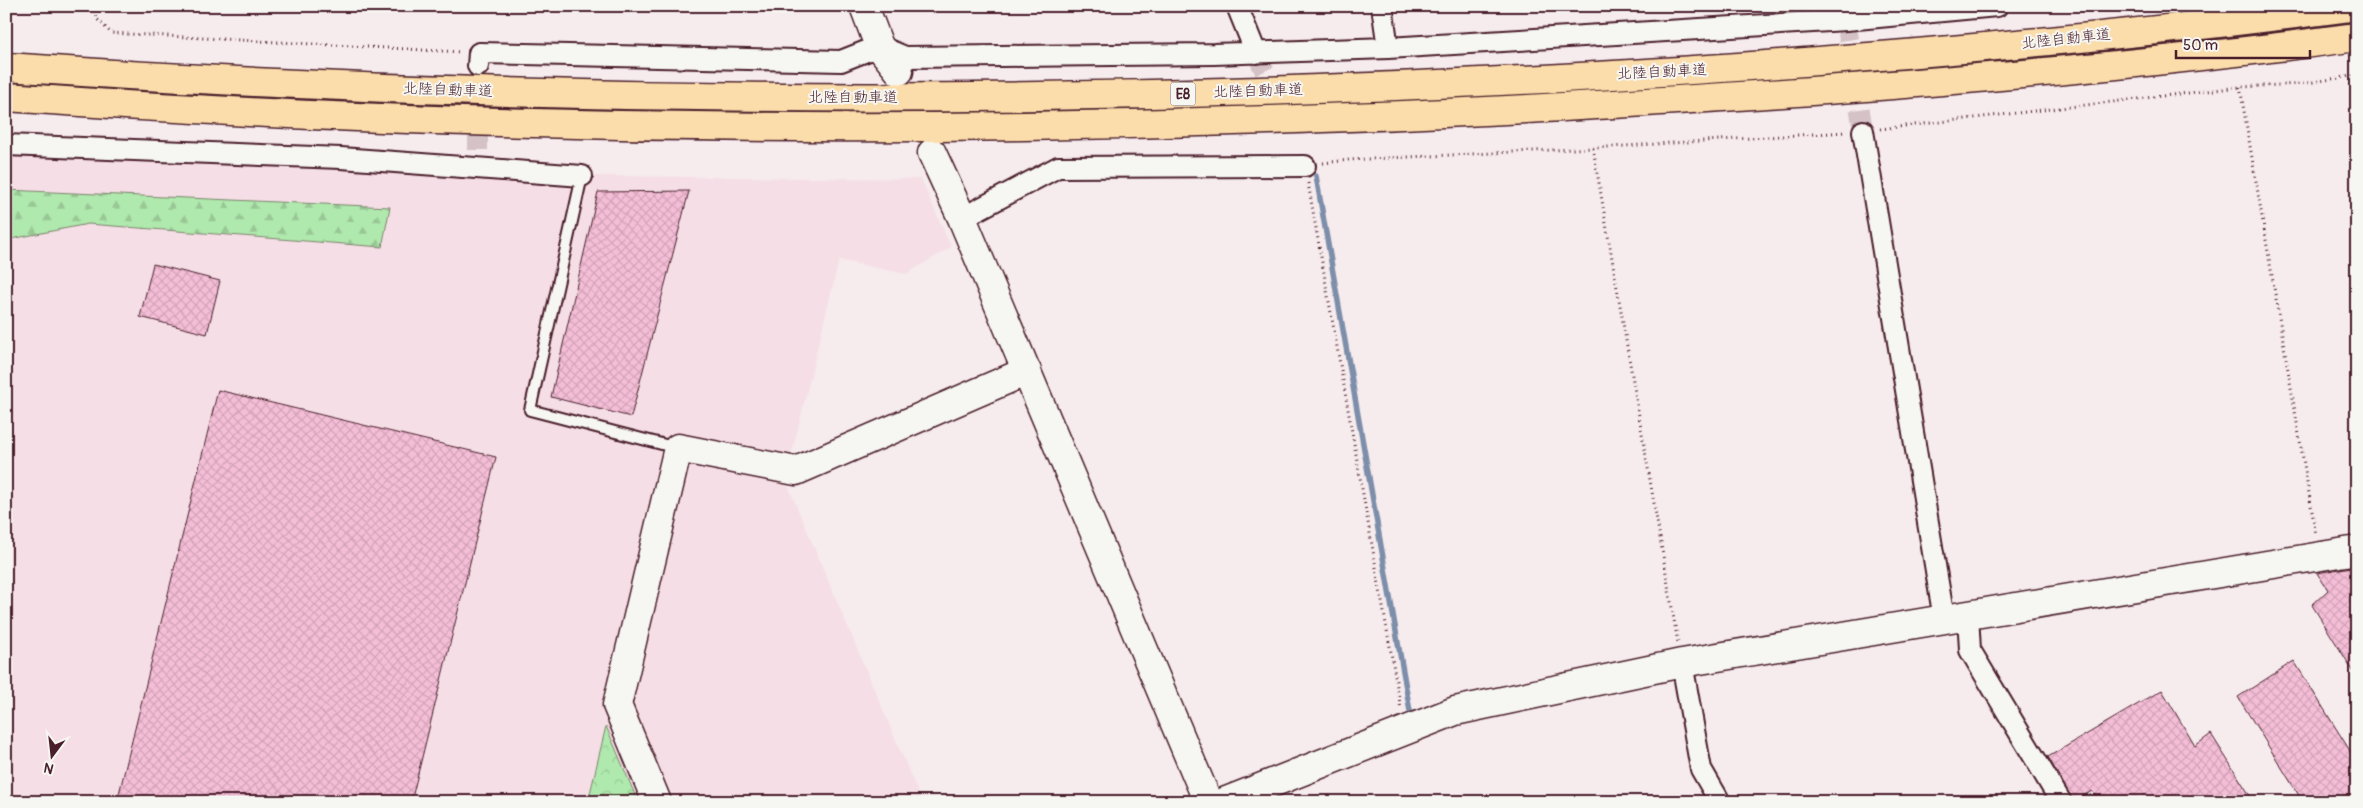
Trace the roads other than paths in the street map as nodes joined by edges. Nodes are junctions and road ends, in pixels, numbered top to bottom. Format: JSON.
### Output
{"nodes":[{"id":1,"x":864,"y":6,"type":"edge"},
{"id":2,"x":1238,"y":6,"type":"edge"},
{"id":3,"x":1382,"y":6,"type":"edge"},
{"id":4,"x":1997,"y":6,"type":"edge"},
{"id":5,"x":2357,"y":6,"type":"edge"},
{"id":6,"x":1844,"y":13,"type":"edge"},
{"id":7,"x":2357,"y":37,"type":"edge"},
{"id":8,"x":879,"y":46,"type":"junction"},
{"id":9,"x":1388,"y":48,"type":"junction"},
{"id":10,"x":1256,"y":53,"type":"junction"},
{"id":11,"x":479,"y":60,"type":"road end"},
{"id":12,"x":6,"y":67,"type":"edge"},
{"id":13,"x":899,"y":70,"type":"dead end"},
{"id":14,"x":6,"y":97,"type":"edge"},
{"id":15,"x":1862,"y":131,"type":"tunnel mouth"},
{"id":16,"x":6,"y":146,"type":"edge"},
{"id":17,"x":932,"y":153,"type":"dead end"},
{"id":18,"x":1305,"y":166,"type":"road end"},
{"id":19,"x":582,"y":176,"type":"joint"},
{"id":20,"x":962,"y":218,"type":"junction"},
{"id":21,"x":1026,"y":371,"type":"junction"},
{"id":22,"x":678,"y":448,"type":"junction"},
{"id":23,"x":2357,"y":550,"type":"edge"},
{"id":24,"x":1956,"y":617,"type":"junction"},
{"id":25,"x":1682,"y":663,"type":"junction"},
{"id":26,"x":657,"y":802,"type":"edge"},
{"id":27,"x":1208,"y":802,"type":"edge"},
{"id":28,"x":1224,"y":802,"type":"edge"},
{"id":29,"x":1720,"y":802,"type":"edge"},
{"id":30,"x":2061,"y":802,"type":"edge"}],
"edges":[{"from":1,"to":8,"type":"street"},
{"from":2,"to":10,"type":"street"},
{"from":3,"to":9,"type":"street"},
{"from":4,"to":6,"type":"street"},
{"from":5,"to":12,"type":"highway","name":"北陸自動車道","number":"E8"},
{"from":6,"to":9,"type":"street"},
{"from":7,"to":14,"type":"highway","name":"北陸自動車道","number":"E8"},
{"from":8,"to":10,"type":"street"},
{"from":8,"to":11,"type":"street"},
{"from":8,"to":13,"type":"street"},
{"from":9,"to":10,"type":"street"},
{"from":15,"to":24,"type":"street"},
{"from":16,"to":19,"type":"street"},
{"from":17,"to":20,"type":"street"},
{"from":18,"to":20,"type":"street"},
{"from":19,"to":22,"type":"lane"},
{"from":20,"to":21,"type":"street"},
{"from":21,"to":22,"type":"street"},
{"from":21,"to":27,"type":"street"},
{"from":22,"to":26,"type":"street"},
{"from":23,"to":24,"type":"street"},
{"from":24,"to":25,"type":"street"},
{"from":24,"to":30,"type":"street"},
{"from":25,"to":28,"type":"street"},
{"from":25,"to":29,"type":"street"}]}
